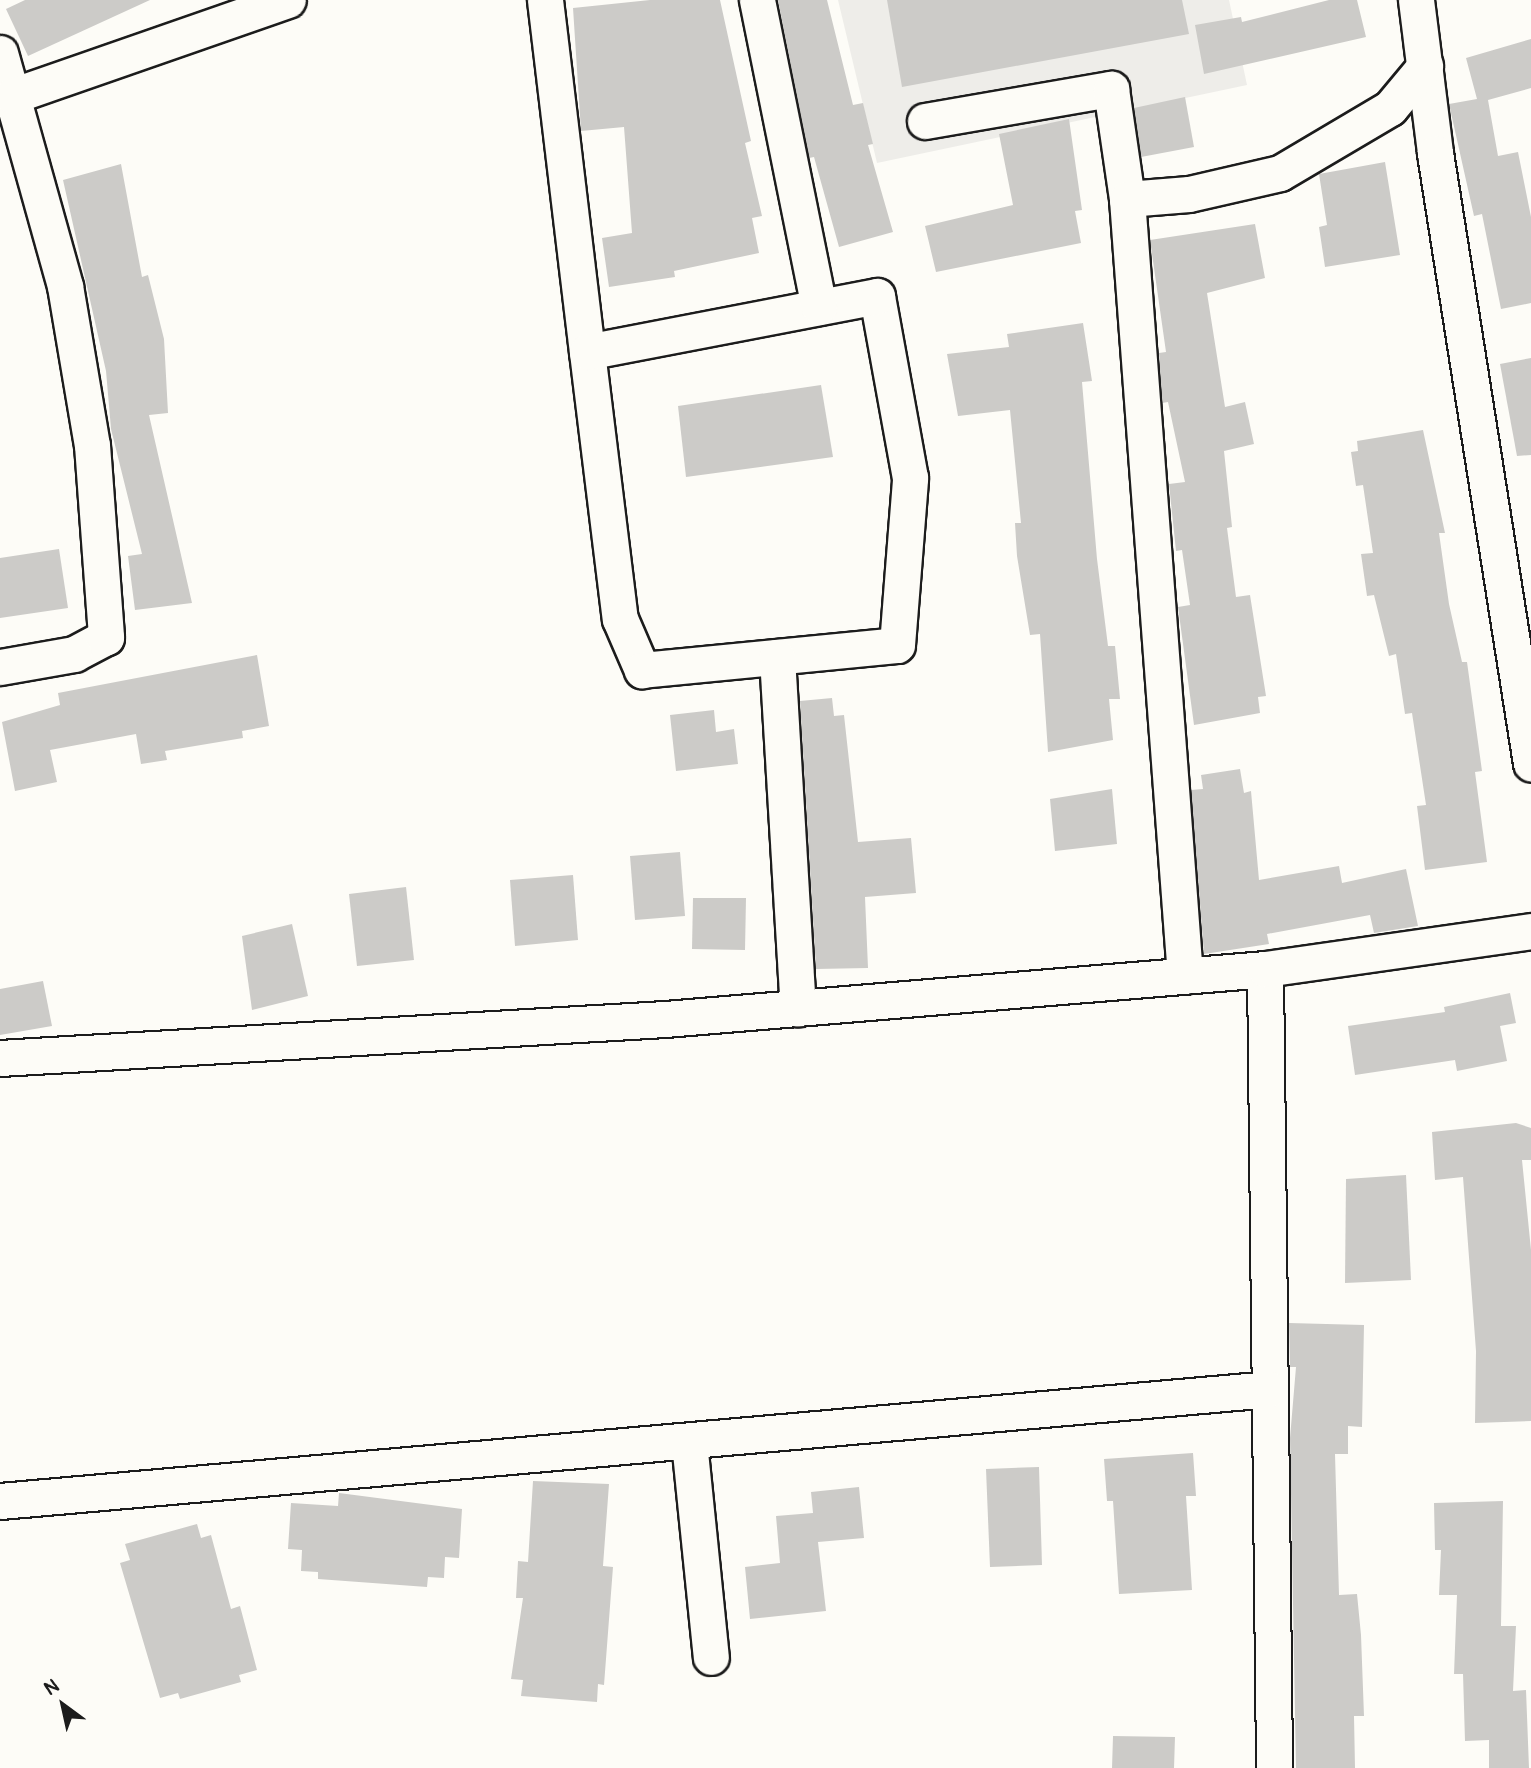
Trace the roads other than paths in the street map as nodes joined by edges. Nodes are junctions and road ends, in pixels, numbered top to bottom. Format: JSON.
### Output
{"nodes":[{"id":1,"x":288,"y":0,"type":"edge"},
{"id":2,"x":545,"y":0,"type":"edge"},
{"id":3,"x":757,"y":0,"type":"edge"},
{"id":4,"x":1425,"y":2,"type":"edge"},
{"id":5,"x":0,"y":53,"type":"edge"},
{"id":6,"x":1424,"y":66,"type":"junction"},
{"id":7,"x":12,"y":96,"type":"junction"},
{"id":8,"x":925,"y":121,"type":"dead end"},
{"id":9,"x":1127,"y":199,"type":"junction"},
{"id":10,"x":819,"y":307,"type":"junction"},
{"id":11,"x":587,"y":352,"type":"junction"},
{"id":12,"x":777,"y":657,"type":"junction"},
{"id":13,"x":0,"y":667,"type":"edge"},
{"id":14,"x":1531,"y":763,"type":"edge"},
{"id":15,"x":1531,"y":931,"type":"edge"},
{"id":16,"x":1265,"y":969,"type":"junction"},
{"id":17,"x":1185,"y":976,"type":"junction"},
{"id":18,"x":798,"y":1008,"type":"junction"},
{"id":19,"x":0,"y":1058,"type":"edge"},
{"id":20,"x":1269,"y":1389,"type":"junction"},
{"id":21,"x":689,"y":1442,"type":"junction"},
{"id":22,"x":0,"y":1501,"type":"edge"},
{"id":23,"x":711,"y":1657,"type":"dead end"},
{"id":24,"x":1274,"y":1768,"type":"edge"}],
"edges":[{"from":1,"to":7,"type":"street"},
{"from":2,"to":11,"type":"street"},
{"from":3,"to":10,"type":"street"},
{"from":4,"to":6,"type":"street"},
{"from":5,"to":7,"type":"street"},
{"from":6,"to":9,"type":"street"},
{"from":6,"to":14,"type":"street"},
{"from":7,"to":13,"type":"street"},
{"from":8,"to":9,"type":"street"},
{"from":9,"to":17,"type":"street"},
{"from":10,"to":11,"type":"street"},
{"from":10,"to":12,"type":"street"},
{"from":11,"to":12,"type":"street"},
{"from":12,"to":18,"type":"street"},
{"from":15,"to":16,"type":"street"},
{"from":16,"to":17,"type":"street"},
{"from":16,"to":20,"type":"street"},
{"from":17,"to":18,"type":"street"},
{"from":18,"to":19,"type":"street"},
{"from":20,"to":21,"type":"street"},
{"from":20,"to":24,"type":"street"},
{"from":21,"to":22,"type":"street"},
{"from":21,"to":23,"type":"street"}]}
